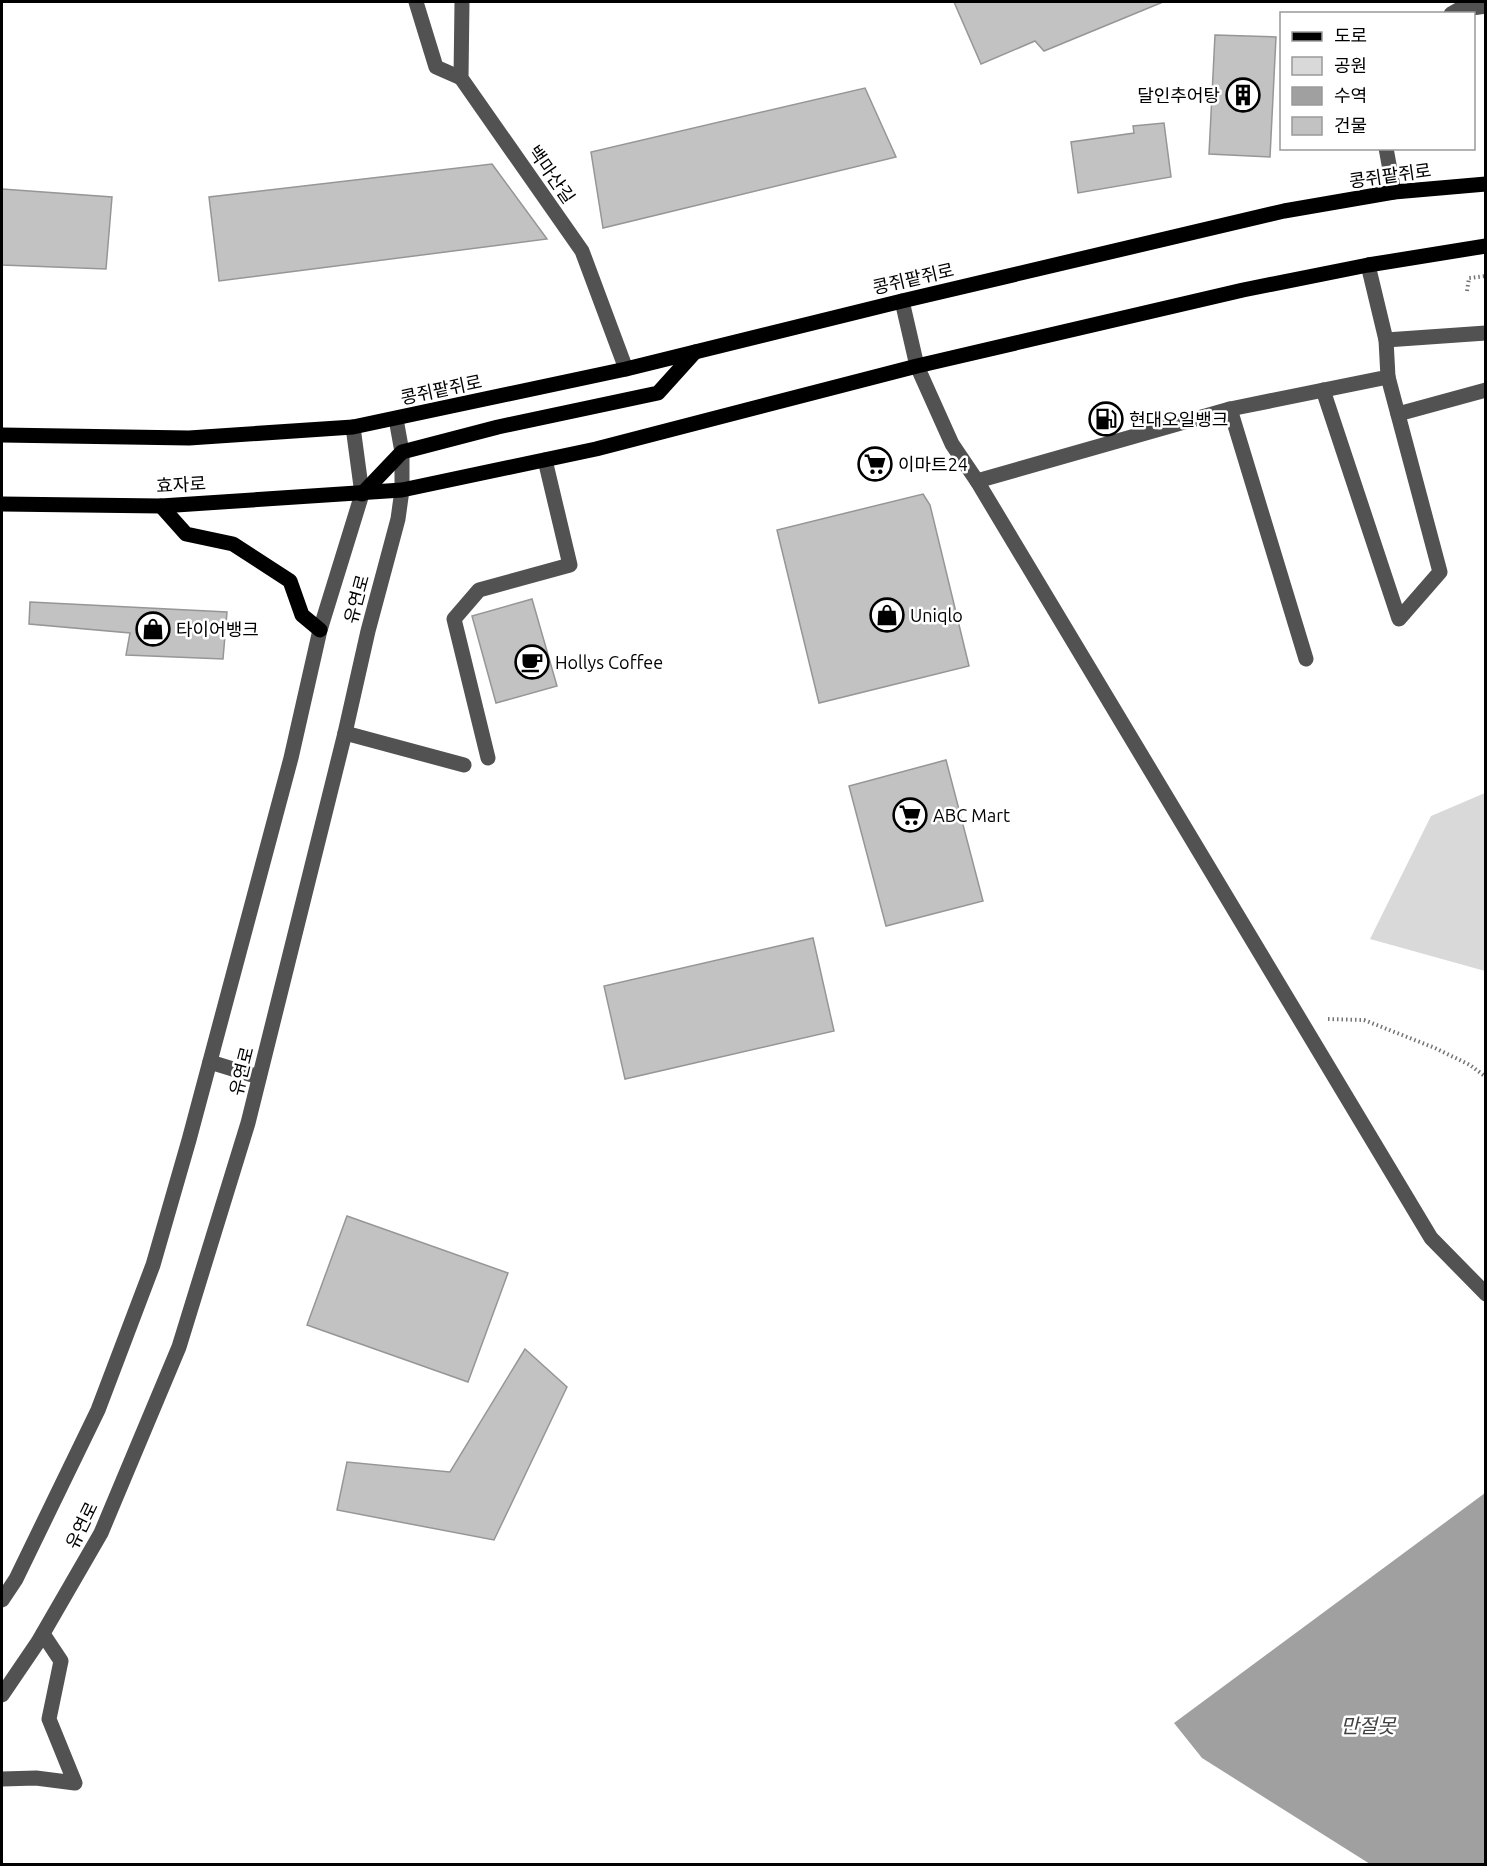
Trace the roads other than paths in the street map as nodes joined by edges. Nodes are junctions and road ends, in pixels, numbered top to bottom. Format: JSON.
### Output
{"nodes":[{"id":1,"x":416,"y":2,"type":"edge"},
{"id":2,"x":462,"y":2,"type":"edge"},
{"id":3,"x":1485,"y":6,"type":"edge"},
{"id":4,"x":1454,"y":12,"type":"edge"},
{"id":5,"x":461,"y":78,"type":"junction"},
{"id":6,"x":1386,"y":150,"type":"edge"},
{"id":7,"x":1485,"y":184,"type":"edge"},
{"id":8,"x":1394,"y":192,"type":"junction"},
{"id":9,"x":1485,"y":246,"type":"edge"},
{"id":10,"x":1368,"y":264,"type":"junction"},
{"id":11,"x":902,"y":301,"type":"junction"},
{"id":12,"x":1485,"y":333,"type":"edge"},
{"id":13,"x":1386,"y":340,"type":"junction"},
{"id":14,"x":695,"y":352,"type":"junction"},
{"id":15,"x":917,"y":366,"type":"junction"},
{"id":16,"x":626,"y":369,"type":"junction"},
{"id":17,"x":1388,"y":377,"type":"junction"},
{"id":18,"x":1323,"y":390,"type":"junction"},
{"id":19,"x":1485,"y":390,"type":"edge"},
{"id":20,"x":1230,"y":408,"type":"junction"},
{"id":21,"x":1398,"y":414,"type":"junction"},
{"id":22,"x":396,"y":419,"type":"junction"},
{"id":23,"x":353,"y":427,"type":"junction"},
{"id":24,"x":2,"y":435,"type":"edge"},
{"id":25,"x":402,"y":452,"type":"junction"},
{"id":26,"x":545,"y":460,"type":"junction"},
{"id":27,"x":977,"y":480,"type":"junction"},
{"id":28,"x":402,"y":490,"type":"junction"},
{"id":29,"x":362,"y":494,"type":"junction"},
{"id":30,"x":2,"y":504,"type":"edge"},
{"id":31,"x":161,"y":506,"type":"junction"},
{"id":32,"x":320,"y":630,"type":"junction"},
{"id":33,"x":1306,"y":659,"type":"dead end"},
{"id":34,"x":345,"y":733,"type":"junction"},
{"id":35,"x":488,"y":758,"type":"dead end"},
{"id":36,"x":464,"y":765,"type":"dead end"},
{"id":37,"x":210,"y":1062,"type":"junction"},
{"id":38,"x":259,"y":1077,"type":"junction"},
{"id":39,"x":1485,"y":1294,"type":"edge"},
{"id":40,"x":2,"y":1600,"type":"edge"},
{"id":41,"x":43,"y":1634,"type":"junction"},
{"id":42,"x":2,"y":1695,"type":"edge"},
{"id":43,"x":2,"y":1779,"type":"edge"}],
"edges":[{"from":1,"to":5,"type":"street"},
{"from":2,"to":5,"type":"street"},
{"from":3,"to":4,"type":"street"},
{"from":5,"to":16,"type":"street","name":"백마산길"},
{"from":6,"to":8,"type":"street"},
{"from":7,"to":8,"type":"main road","name":"콩쥐팥쥐로"},
{"from":8,"to":11,"type":"main road","name":"콩쥐팥쥐로"},
{"from":9,"to":10,"type":"main road"},
{"from":10,"to":13,"type":"street"},
{"from":10,"to":15,"type":"main road"},
{"from":11,"to":14,"type":"main road","name":"콩쥐팥쥐로"},
{"from":11,"to":15,"type":"street"},
{"from":12,"to":13,"type":"street"},
{"from":13,"to":17,"type":"street"},
{"from":14,"to":16,"type":"main road","name":"콩쥐팥쥐로"},
{"from":14,"to":25,"type":"main road"},
{"from":15,"to":26,"type":"main road"},
{"from":15,"to":27,"type":"street"},
{"from":16,"to":22,"type":"main road","name":"콩쥐팥쥐로"},
{"from":17,"to":18,"type":"street"},
{"from":17,"to":21,"type":"street"},
{"from":18,"to":20,"type":"street"},
{"from":18,"to":21,"type":"street"},
{"from":19,"to":21,"type":"street"},
{"from":20,"to":27,"type":"street"},
{"from":20,"to":33,"type":"street"},
{"from":22,"to":23,"type":"main road","name":"콩쥐팥쥐로"},
{"from":22,"to":25,"type":"street","name":"유연로"},
{"from":23,"to":24,"type":"main road"},
{"from":23,"to":29,"type":"street","name":"유연로"},
{"from":25,"to":28,"type":"street","name":"유연로"},
{"from":25,"to":29,"type":"main road"},
{"from":26,"to":28,"type":"main road"},
{"from":26,"to":35,"type":"street"},
{"from":27,"to":39,"type":"street"},
{"from":28,"to":29,"type":"main road"},
{"from":28,"to":34,"type":"street","name":"유연로"},
{"from":29,"to":31,"type":"main road","name":"효자로"},
{"from":29,"to":32,"type":"street","name":"유연로"},
{"from":30,"to":31,"type":"main road","name":"효자로"},
{"from":31,"to":32,"type":"main road"},
{"from":32,"to":37,"type":"street","name":"유연로"},
{"from":34,"to":36,"type":"street"},
{"from":34,"to":38,"type":"street","name":"유연로"},
{"from":37,"to":38,"type":"street"},
{"from":37,"to":40,"type":"street","name":"유연로"},
{"from":38,"to":41,"type":"street","name":"유연로"},
{"from":41,"to":42,"type":"street","name":"유연로"},
{"from":41,"to":43,"type":"street"}]}
